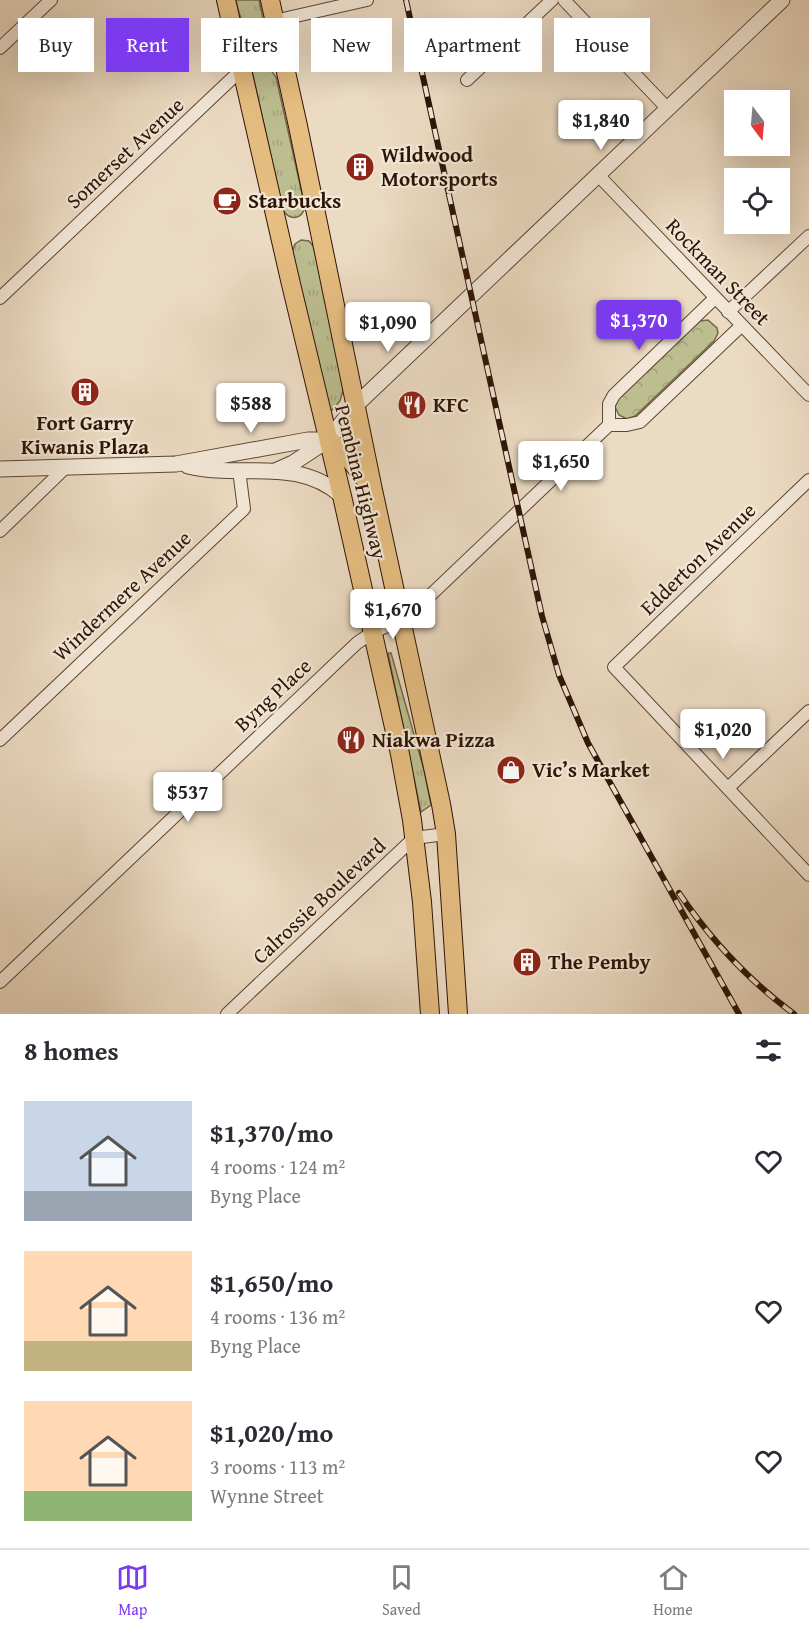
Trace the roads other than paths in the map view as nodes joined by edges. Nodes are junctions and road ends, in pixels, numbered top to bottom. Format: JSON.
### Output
{"nodes":[{"id":1,"x":51,"y":0,"type":"edge"},
{"id":2,"x":226,"y":0,"type":"edge"},
{"id":3,"x":270,"y":0,"type":"edge"},
{"id":4,"x":367,"y":0,"type":"edge"},
{"id":5,"x":552,"y":0,"type":"edge"},
{"id":6,"x":564,"y":0,"type":"edge"},
{"id":7,"x":782,"y":0,"type":"edge"},
{"id":8,"x":230,"y":18,"type":"edge"},
{"id":9,"x":274,"y":18,"type":"edge"},
{"id":10,"x":299,"y":22,"type":"edge"},
{"id":11,"x":0,"y":48,"type":"edge"},
{"id":12,"x":239,"y":72,"type":"edge"},
{"id":13,"x":243,"y":72,"type":"edge"},
{"id":14,"x":285,"y":72,"type":"edge"},
{"id":15,"x":467,"y":80,"type":"dead end"},
{"id":16,"x":668,"y":109,"type":"junction"},
{"id":17,"x":599,"y":176,"type":"junction"},
{"id":18,"x":809,"y":236,"type":"edge"},
{"id":19,"x":0,"y":298,"type":"edge"},
{"id":20,"x":715,"y":298,"type":"junction"},
{"id":21,"x":728,"y":312,"type":"junction"},
{"id":22,"x":741,"y":326,"type":"junction"},
{"id":23,"x":809,"y":395,"type":"edge"},
{"id":24,"x":356,"y":405,"type":"junction"},
{"id":25,"x":609,"y":425,"type":"junction"},
{"id":26,"x":328,"y":440,"type":"junction"},
{"id":27,"x":255,"y":450,"type":"junction"},
{"id":28,"x":176,"y":464,"type":"junction"},
{"id":29,"x":65,"y":468,"type":"junction"},
{"id":30,"x":0,"y":469,"type":"edge"},
{"id":31,"x":239,"y":470,"type":"junction"},
{"id":32,"x":275,"y":471,"type":"junction"},
{"id":33,"x":809,"y":480,"type":"edge"},
{"id":34,"x":373,"y":490,"type":"junction"},
{"id":35,"x":342,"y":496,"type":"junction"},
{"id":36,"x":0,"y":531,"type":"edge"},
{"id":37,"x":402,"y":620,"type":"junction"},
{"id":38,"x":373,"y":632,"type":"junction"},
{"id":39,"x":809,"y":711,"type":"edge"},
{"id":40,"x":0,"y":741,"type":"edge"},
{"id":41,"x":728,"y":788,"type":"junction"},
{"id":42,"x":446,"y":834,"type":"junction"},
{"id":43,"x":414,"y":838,"type":"junction"},
{"id":44,"x":809,"y":875,"type":"edge"},
{"id":45,"x":0,"y":982,"type":"edge"},
{"id":46,"x":227,"y":1014,"type":"edge"},
{"id":47,"x":430,"y":1014,"type":"edge"},
{"id":48,"x":458,"y":1014,"type":"edge"}],
"edges":[{"from":1,"to":11,"type":"street"},
{"from":2,"to":8,"type":"main road","name":"Pembina Highway"},
{"from":3,"to":9,"type":"main road","name":"Pembina Highway"},
{"from":4,"to":10,"type":"street"},
{"from":5,"to":15,"type":"street"},
{"from":6,"to":16,"type":"street"},
{"from":7,"to":16,"type":"street"},
{"from":12,"to":19,"type":"street","name":"Somerset Avenue"},
{"from":13,"to":26,"type":"main road","name":"Pembina Highway"},
{"from":14,"to":24,"type":"main road","name":"Pembina Highway"},
{"from":16,"to":17,"type":"street"},
{"from":17,"to":20,"type":"street","name":"Rockman Street"},
{"from":17,"to":24,"type":"street"},
{"from":18,"to":21,"type":"street"},
{"from":20,"to":21,"type":"street","name":"Rockman Street"},
{"from":20,"to":25,"type":"street"},
{"from":21,"to":22,"type":"street","name":"Rockman Street"},
{"from":22,"to":23,"type":"street","name":"Rockman Street"},
{"from":22,"to":25,"type":"street"},
{"from":24,"to":26,"type":"street"},
{"from":24,"to":34,"type":"main road","name":"Pembina Highway"},
{"from":25,"to":37,"type":"street","name":"Byng Place"},
{"from":26,"to":27,"type":"street"},
{"from":26,"to":32,"type":"street"},
{"from":26,"to":34,"type":"main road"},
{"from":26,"to":35,"type":"main road","name":"Pembina Highway"},
{"from":27,"to":28,"type":"street"},
{"from":27,"to":31,"type":"street"},
{"from":28,"to":29,"type":"street"},
{"from":28,"to":31,"type":"street"},
{"from":29,"to":30,"type":"street"},
{"from":29,"to":36,"type":"street"},
{"from":31,"to":32,"type":"street"},
{"from":31,"to":40,"type":"street","name":"Windermere Avenue"},
{"from":32,"to":35,"type":"street"},
{"from":33,"to":41,"type":"street","name":"Edderton Avenue"},
{"from":34,"to":37,"type":"main road","name":"Pembina Highway"},
{"from":35,"to":38,"type":"main road","name":"Pembina Highway"},
{"from":37,"to":38,"type":"street","name":"Byng Place"},
{"from":37,"to":42,"type":"main road","name":"Pembina Highway"},
{"from":38,"to":43,"type":"main road","name":"Pembina Highway"},
{"from":38,"to":45,"type":"street","name":"Byng Place"},
{"from":39,"to":41,"type":"street"},
{"from":41,"to":44,"type":"street"},
{"from":42,"to":43,"type":"street","name":"Calrossie Boulevard"},
{"from":42,"to":48,"type":"main road","name":"Pembina Highway"},
{"from":43,"to":46,"type":"street","name":"Calrossie Boulevard"},
{"from":43,"to":47,"type":"main road","name":"Pembina Highway"}]}
